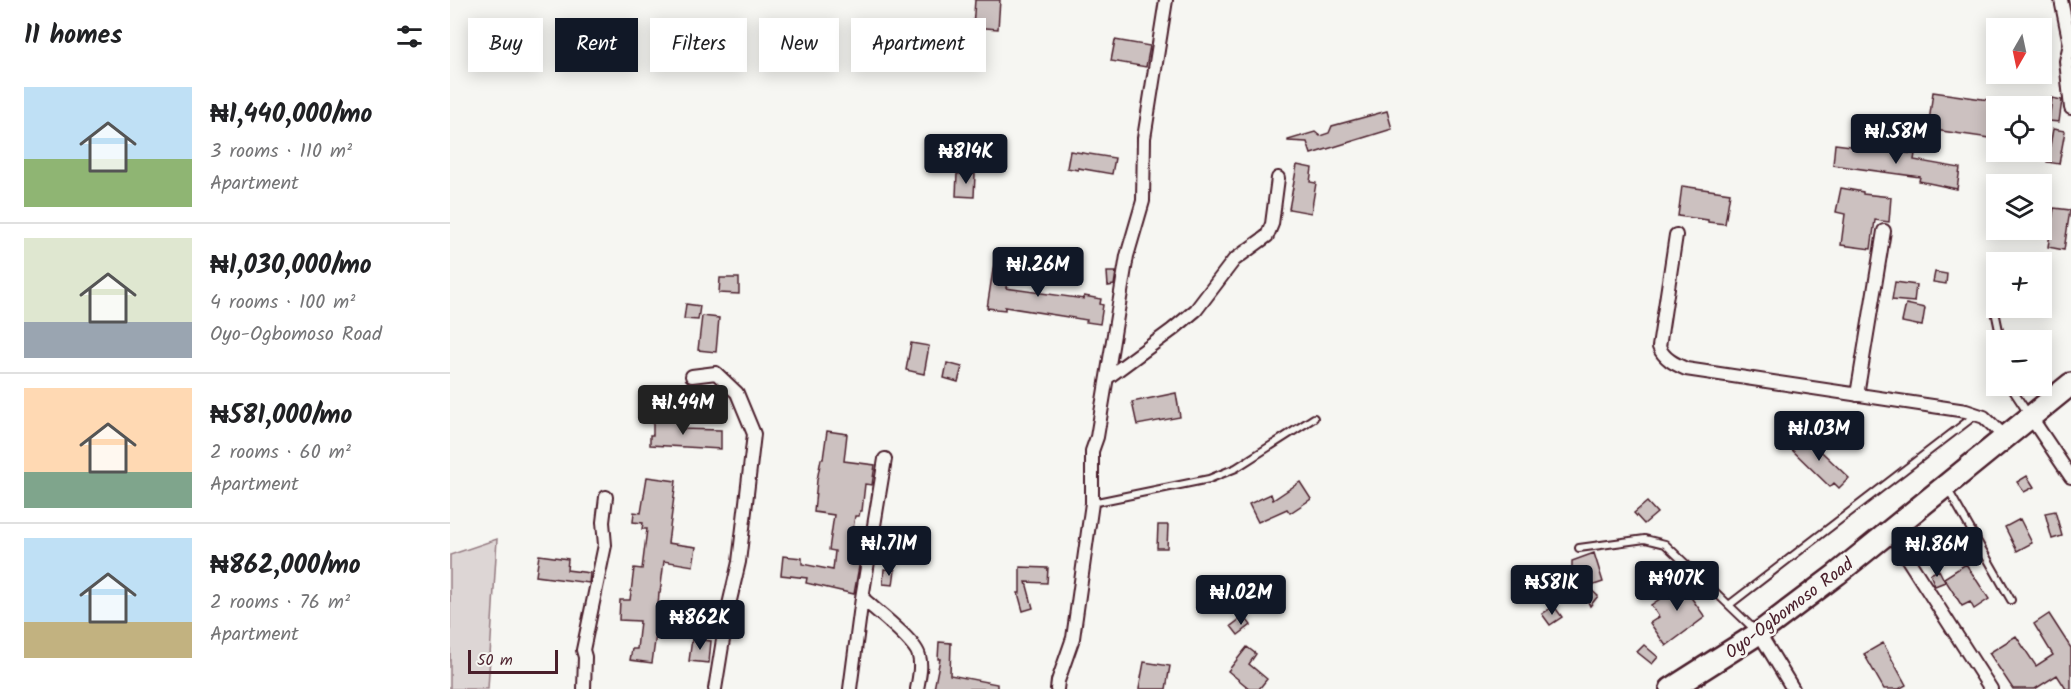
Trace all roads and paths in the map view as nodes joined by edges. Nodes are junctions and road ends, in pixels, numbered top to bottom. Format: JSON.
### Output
{"nodes":[{"id":1,"x":1166,"y":0,"type":"edge"},
{"id":2,"x":2061,"y":0,"type":"edge"},
{"id":3,"x":2071,"y":108,"type":"edge"},
{"id":4,"x":1278,"y":178,"type":"dead end"},
{"id":5,"x":1884,"y":231,"type":"dead end"},
{"id":6,"x":1676,"y":235,"type":"dead end"},
{"id":7,"x":692,"y":376,"type":"dead end"},
{"id":8,"x":1107,"y":378,"type":"junction"},
{"id":9,"x":2071,"y":384,"type":"edge"},
{"id":10,"x":1857,"y":395,"type":"junction"},
{"id":11,"x":2017,"y":396,"type":"edge"},
{"id":12,"x":1977,"y":414,"type":"junction"},
{"id":13,"x":2030,"y":416,"type":"junction"},
{"id":14,"x":1314,"y":418,"type":"dead end"},
{"id":15,"x":2005,"y":437,"type":"junction"},
{"id":16,"x":885,"y":459,"type":"dead end"},
{"id":17,"x":2071,"y":477,"type":"edge"},
{"id":18,"x":1946,"y":486,"type":"junction"},
{"id":19,"x":606,"y":497,"type":"dead end"},
{"id":20,"x":1092,"y":503,"type":"junction"},
{"id":21,"x":1889,"y":530,"type":"junction"},
{"id":22,"x":1579,"y":548,"type":"dead end"},
{"id":23,"x":862,"y":598,"type":"junction"},
{"id":24,"x":2011,"y":600,"type":"dead end"},
{"id":25,"x":1729,"y":605,"type":"junction"},
{"id":26,"x":1759,"y":633,"type":"junction"},
{"id":27,"x":584,"y":689,"type":"edge"},
{"id":28,"x":715,"y":689,"type":"edge"},
{"id":29,"x":850,"y":689,"type":"edge"},
{"id":30,"x":917,"y":689,"type":"edge"},
{"id":31,"x":1057,"y":689,"type":"edge"},
{"id":32,"x":1671,"y":689,"type":"edge"},
{"id":33,"x":1793,"y":689,"type":"edge"},
{"id":34,"x":1991,"y":689,"type":"edge"}],
"edges":[{"from":1,"to":8,"type":"street"},
{"from":2,"to":3,"type":"street"},
{"from":4,"to":8,"type":"street"},
{"from":5,"to":10,"type":"street"},
{"from":6,"to":10,"type":"street"},
{"from":7,"to":28,"type":"street"},
{"from":8,"to":20,"type":"street"},
{"from":9,"to":13,"type":"highway","name":"Oyo-Ogbomoso Road"},
{"from":10,"to":12,"type":"street"},
{"from":11,"to":13,"type":"lane"},
{"from":12,"to":15,"type":"street"},
{"from":12,"to":25,"type":"lane"},
{"from":13,"to":15,"type":"highway","name":"Oyo-Ogbomoso Road"},
{"from":13,"to":17,"type":"street"},
{"from":14,"to":20,"type":"lane"},
{"from":15,"to":18,"type":"highway","name":"Oyo-Ogbomoso Road"},
{"from":16,"to":23,"type":"street"},
{"from":18,"to":21,"type":"highway","name":"Oyo-Ogbomoso Road"},
{"from":18,"to":24,"type":"lane"},
{"from":19,"to":27,"type":"street"},
{"from":20,"to":31,"type":"street"},
{"from":21,"to":26,"type":"highway","name":"Oyo-Ogbomoso Road"},
{"from":21,"to":34,"type":"street"},
{"from":22,"to":25,"type":"lane"},
{"from":23,"to":29,"type":"street"},
{"from":23,"to":30,"type":"street"},
{"from":25,"to":26,"type":"lane"},
{"from":26,"to":32,"type":"highway","name":"Oyo-Ogbomoso Road"},
{"from":26,"to":33,"type":"street"}]}
